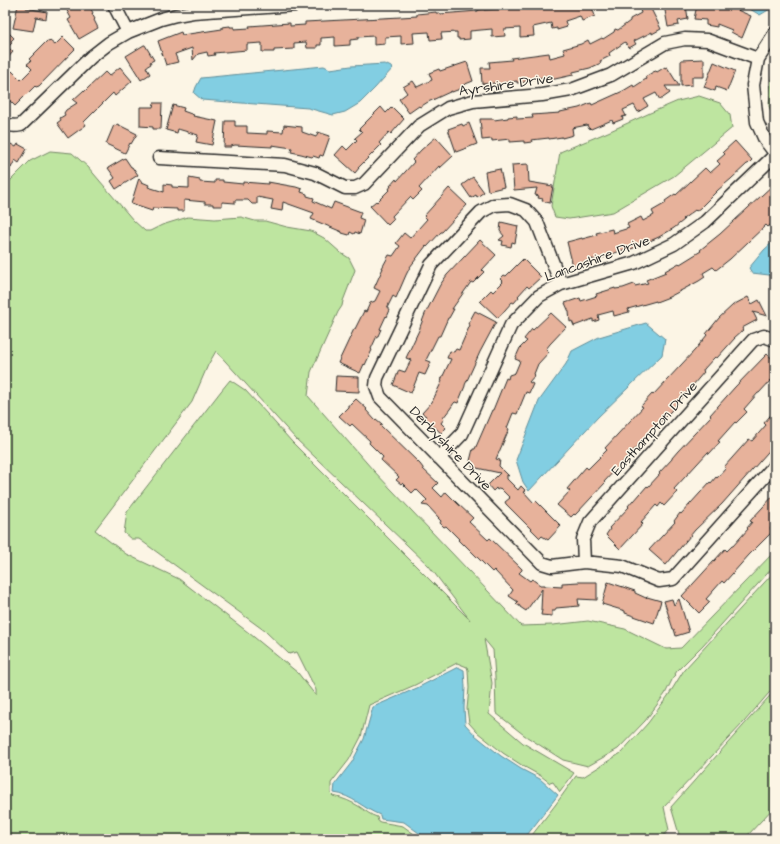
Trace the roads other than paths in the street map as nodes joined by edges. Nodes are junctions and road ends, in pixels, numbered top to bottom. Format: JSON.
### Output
{"nodes":[{"id":1,"x":114,"y":5,"type":"edge"},
{"id":2,"x":295,"y":5,"type":"edge"},
{"id":3,"x":128,"y":32,"type":"junction"},
{"id":4,"x":775,"y":32,"type":"edge"},
{"id":5,"x":758,"y":60,"type":"junction"},
{"id":6,"x":5,"y":123,"type":"edge"},
{"id":7,"x":775,"y":154,"type":"edge"},
{"id":8,"x":159,"y":158,"type":"dead end"},
{"id":9,"x":561,"y":284,"type":"junction"},
{"id":10,"x":775,"y":340,"type":"edge"},
{"id":11,"x":439,"y":458,"type":"junction"},
{"id":12,"x":775,"y":465,"type":"edge"},
{"id":13,"x":584,"y":562,"type":"junction"}],
"edges":[{"from":1,"to":3,"type":"street"},
{"from":2,"to":3,"type":"street"},
{"from":3,"to":6,"type":"street"},
{"from":4,"to":5,"type":"street"},
{"from":5,"to":7,"type":"street"},
{"from":5,"to":8,"type":"street","name":"Ayrshire Drive"},
{"from":7,"to":9,"type":"street","name":"Lancashire Drive"},
{"from":9,"to":11,"type":"street","name":"Lancashire Drive"},
{"from":9,"to":11,"type":"street","name":"Derbyshire Drive"},
{"from":10,"to":13,"type":"street","name":"Easthampton Drive"},
{"from":11,"to":13,"type":"street","name":"Derbyshire Drive"},
{"from":12,"to":13,"type":"street","name":"Derbyshire Drive"}]}
